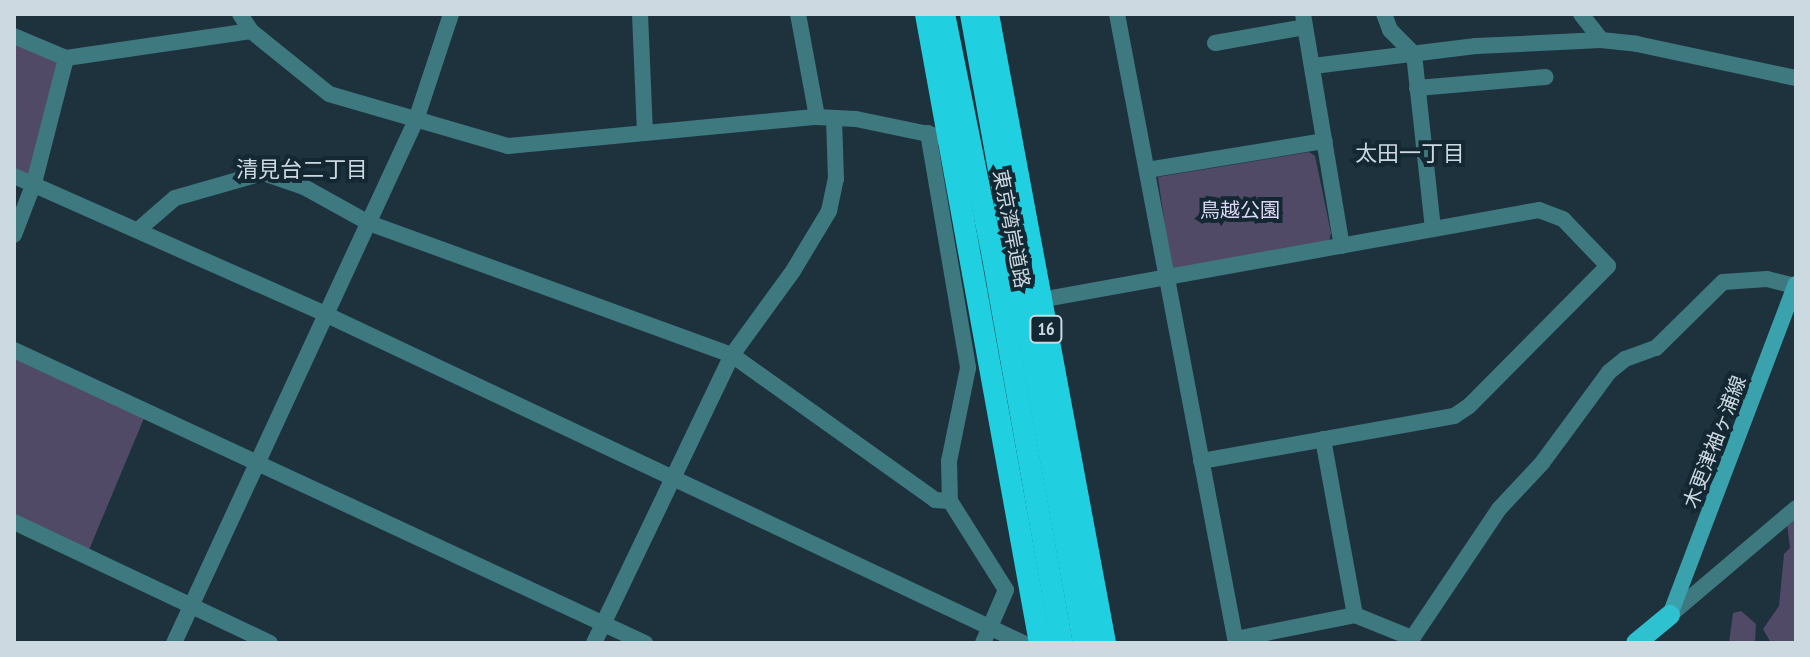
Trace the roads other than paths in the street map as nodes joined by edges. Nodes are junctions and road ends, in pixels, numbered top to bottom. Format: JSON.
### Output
{"nodes":[{"id":1,"x":240,"y":14,"type":"edge"},
{"id":2,"x":451,"y":14,"type":"edge"},
{"id":3,"x":640,"y":14,"type":"edge"},
{"id":4,"x":798,"y":14,"type":"edge"},
{"id":5,"x":926,"y":14,"type":"edge"},
{"id":6,"x":944,"y":14,"type":"edge"},
{"id":7,"x":971,"y":14,"type":"edge"},
{"id":8,"x":988,"y":14,"type":"edge"},
{"id":9,"x":1117,"y":14,"type":"edge"},
{"id":10,"x":1384,"y":14,"type":"edge"},
{"id":11,"x":1581,"y":14,"type":"edge"},
{"id":12,"x":1304,"y":20,"type":"edge"},
{"id":13,"x":251,"y":31,"type":"junction"},
{"id":14,"x":14,"y":36,"type":"edge"},
{"id":15,"x":1601,"y":40,"type":"junction"},
{"id":16,"x":1215,"y":43,"type":"dead end"},
{"id":17,"x":1414,"y":54,"type":"junction"},
{"id":18,"x":66,"y":58,"type":"junction"},
{"id":19,"x":1313,"y":66,"type":"junction"},
{"id":20,"x":1546,"y":77,"type":"dead end"},
{"id":21,"x":1796,"y":78,"type":"edge"},
{"id":22,"x":1417,"y":88,"type":"junction"},
{"id":23,"x":817,"y":117,"type":"junction"},
{"id":24,"x":834,"y":118,"type":"junction"},
{"id":25,"x":416,"y":120,"type":"junction"},
{"id":26,"x":645,"y":133,"type":"junction"},
{"id":27,"x":938,"y":136,"type":"junction"},
{"id":28,"x":1325,"y":141,"type":"junction"},
{"id":29,"x":1147,"y":170,"type":"junction"},
{"id":30,"x":14,"y":176,"type":"edge"},
{"id":31,"x":34,"y":183,"type":"junction"},
{"id":32,"x":369,"y":223,"type":"junction"},
{"id":33,"x":1433,"y":228,"type":"junction"},
{"id":34,"x":138,"y":230,"type":"junction"},
{"id":35,"x":14,"y":235,"type":"edge"},
{"id":36,"x":1342,"y":246,"type":"junction"},
{"id":37,"x":1003,"y":257,"type":"junction"},
{"id":38,"x":1167,"y":277,"type":"junction"},
{"id":39,"x":1795,"y":285,"type":"edge"},
{"id":40,"x":1040,"y":300,"type":"junction"},
{"id":41,"x":327,"y":315,"type":"junction"},
{"id":42,"x":14,"y":350,"type":"edge"},
{"id":43,"x":732,"y":355,"type":"junction"},
{"id":44,"x":1323,"y":439,"type":"junction"},
{"id":45,"x":1201,"y":461,"type":"junction"},
{"id":46,"x":260,"y":463,"type":"junction"},
{"id":47,"x":672,"y":479,"type":"junction"},
{"id":48,"x":950,"y":501,"type":"junction"},
{"id":49,"x":1796,"y":508,"type":"edge"},
{"id":50,"x":14,"y":522,"type":"edge"},
{"id":51,"x":191,"y":607,"type":"junction"},
{"id":52,"x":1355,"y":615,"type":"junction"},
{"id":53,"x":1670,"y":615,"type":"junction"},
{"id":54,"x":603,"y":623,"type":"junction"},
{"id":55,"x":990,"y":626,"type":"junction"},
{"id":56,"x":1411,"y":640,"type":"edge"},
{"id":57,"x":1236,"y":641,"type":"edge"},
{"id":58,"x":174,"y":643,"type":"edge"},
{"id":59,"x":270,"y":643,"type":"edge"},
{"id":60,"x":594,"y":643,"type":"edge"},
{"id":61,"x":645,"y":643,"type":"edge"},
{"id":62,"x":983,"y":643,"type":"edge"},
{"id":63,"x":1023,"y":643,"type":"edge"},
{"id":64,"x":1040,"y":643,"type":"edge"},
{"id":65,"x":1062,"y":643,"type":"edge"},
{"id":66,"x":1084,"y":643,"type":"edge"},
{"id":67,"x":1105,"y":643,"type":"edge"},
{"id":68,"x":1636,"y":643,"type":"edge"},
{"id":69,"x":1659,"y":643,"type":"edge"}],
"edges":[{"from":1,"to":13,"type":"street"},
{"from":2,"to":25,"type":"street"},
{"from":3,"to":26,"type":"street"},
{"from":4,"to":23,"type":"street"},
{"from":5,"to":27,"type":"highway"},
{"from":6,"to":37,"type":"highway","name":"東京湾岸道路","number":"16"},
{"from":7,"to":37,"type":"highway","name":"東京湾岸道路","number":"16"},
{"from":8,"to":40,"type":"highway","number":"16"},
{"from":9,"to":29,"type":"street"},
{"from":10,"to":17,"type":"street"},
{"from":11,"to":15,"type":"street"},
{"from":12,"to":16,"type":"street"},
{"from":12,"to":19,"type":"street"},
{"from":13,"to":18,"type":"street"},
{"from":13,"to":25,"type":"street"},
{"from":14,"to":18,"type":"street"},
{"from":15,"to":17,"type":"street"},
{"from":15,"to":21,"type":"street"},
{"from":17,"to":19,"type":"street"},
{"from":17,"to":22,"type":"street"},
{"from":18,"to":31,"type":"street"},
{"from":19,"to":28,"type":"street"},
{"from":20,"to":22,"type":"street"},
{"from":22,"to":33,"type":"street"},
{"from":23,"to":24,"type":"street"},
{"from":23,"to":26,"type":"street"},
{"from":24,"to":27,"type":"street"},
{"from":24,"to":43,"type":"street"},
{"from":25,"to":26,"type":"street"},
{"from":25,"to":32,"type":"street"},
{"from":27,"to":48,"type":"street"},
{"from":27,"to":64,"type":"highway"},
{"from":28,"to":29,"type":"street"},
{"from":28,"to":36,"type":"street"},
{"from":29,"to":38,"type":"street"},
{"from":30,"to":31,"type":"street"},
{"from":31,"to":34,"type":"street"},
{"from":31,"to":35,"type":"street"},
{"from":32,"to":34,"type":"street"},
{"from":32,"to":41,"type":"street"},
{"from":32,"to":43,"type":"street"},
{"from":33,"to":36,"type":"street"},
{"from":33,"to":44,"type":"street"},
{"from":34,"to":41,"type":"street"},
{"from":36,"to":38,"type":"street"},
{"from":37,"to":65,"type":"highway","name":"東京湾岸道路","number":"16"},
{"from":37,"to":66,"type":"highway","name":"東京湾岸道路","number":"16"},
{"from":38,"to":40,"type":"street"},
{"from":38,"to":45,"type":"street"},
{"from":39,"to":53,"type":"main road","name":"木更津袖ヶ浦線"},
{"from":39,"to":56,"type":"street"},
{"from":40,"to":67,"type":"highway","number":"16"},
{"from":41,"to":46,"type":"street"},
{"from":41,"to":47,"type":"street"},
{"from":42,"to":46,"type":"street"},
{"from":43,"to":47,"type":"street"},
{"from":43,"to":48,"type":"street"},
{"from":44,"to":45,"type":"street"},
{"from":44,"to":52,"type":"street"},
{"from":45,"to":57,"type":"street"},
{"from":46,"to":51,"type":"street"},
{"from":46,"to":54,"type":"street"},
{"from":47,"to":54,"type":"street"},
{"from":47,"to":55,"type":"street"},
{"from":48,"to":55,"type":"street"},
{"from":49,"to":53,"type":"street"},
{"from":50,"to":51,"type":"street"},
{"from":51,"to":58,"type":"street"},
{"from":51,"to":59,"type":"street"},
{"from":52,"to":56,"type":"street"},
{"from":52,"to":57,"type":"street"},
{"from":53,"to":68,"type":"main road"},
{"from":53,"to":69,"type":"main road"},
{"from":54,"to":60,"type":"street"},
{"from":54,"to":61,"type":"street"},
{"from":55,"to":62,"type":"street"},
{"from":55,"to":63,"type":"street"}]}
